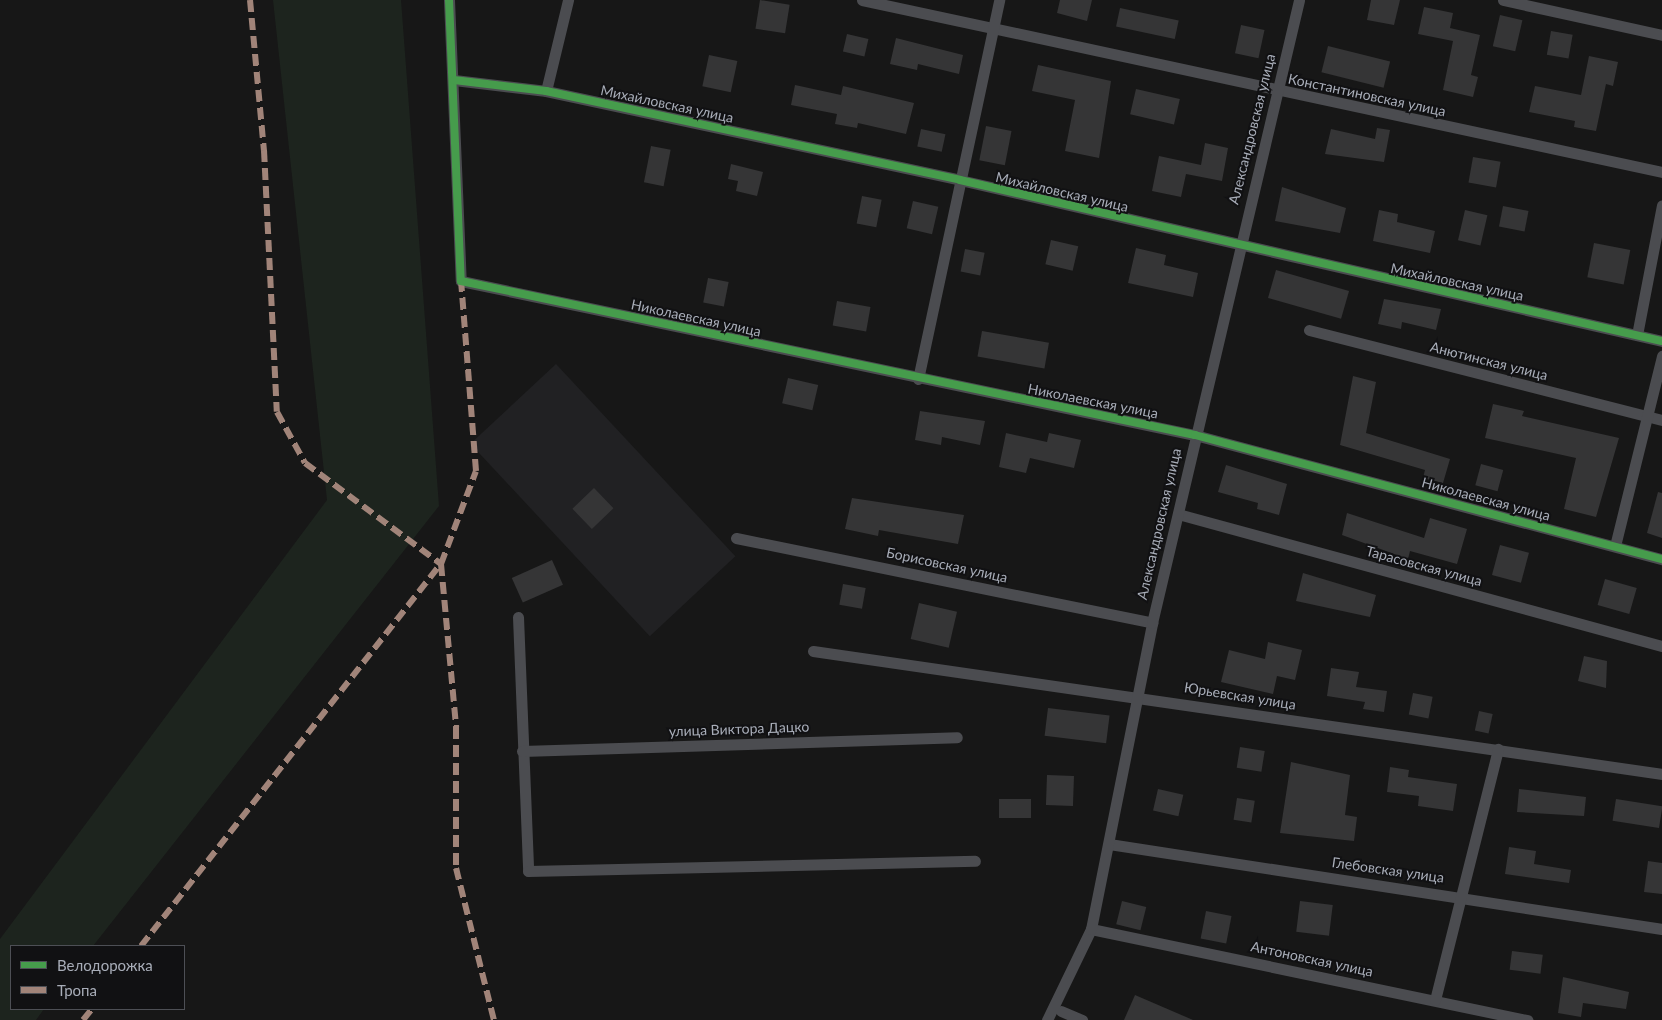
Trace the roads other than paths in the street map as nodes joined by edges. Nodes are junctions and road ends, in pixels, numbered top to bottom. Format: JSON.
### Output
{"nodes":[{"id":1,"x":449,"y":0,"type":"edge"},
{"id":2,"x":568,"y":0,"type":"edge"},
{"id":3,"x":862,"y":0,"type":"edge"},
{"id":4,"x":999,"y":0,"type":"edge"},
{"id":5,"x":1299,"y":0,"type":"edge"},
{"id":6,"x":1503,"y":0,"type":"edge"},
{"id":7,"x":992,"y":30,"type":"junction"},
{"id":8,"x":1662,"y":35,"type":"edge"},
{"id":9,"x":454,"y":80,"type":"junction"},
{"id":10,"x":546,"y":92,"type":"junction"},
{"id":11,"x":1278,"y":92,"type":"junction"},
{"id":12,"x":1662,"y":172,"type":"edge"},
{"id":13,"x":960,"y":180,"type":"junction"},
{"id":14,"x":1662,"y":205,"type":"edge"},
{"id":15,"x":1238,"y":247,"type":"junction"},
{"id":16,"x":1309,"y":330,"type":"dead end"},
{"id":17,"x":1637,"y":335,"type":"junction"},
{"id":18,"x":1662,"y":341,"type":"edge"},
{"id":19,"x":1662,"y":356,"type":"edge"},
{"id":20,"x":918,"y":379,"type":"junction"},
{"id":21,"x":1647,"y":416,"type":"junction"},
{"id":22,"x":1662,"y":420,"type":"edge"},
{"id":23,"x":1195,"y":435,"type":"junction"},
{"id":24,"x":1178,"y":514,"type":"junction"},
{"id":25,"x":736,"y":538,"type":"dead end"},
{"id":26,"x":1615,"y":546,"type":"junction"},
{"id":27,"x":1662,"y":560,"type":"edge"},
{"id":28,"x":518,"y":617,"type":"dead end"},
{"id":29,"x":1152,"y":622,"type":"junction"},
{"id":30,"x":1662,"y":646,"type":"edge"},
{"id":31,"x":813,"y":651,"type":"dead end"},
{"id":32,"x":1138,"y":695,"type":"junction"},
{"id":33,"x":957,"y":737,"type":"dead end"},
{"id":34,"x":1498,"y":749,"type":"junction"},
{"id":35,"x":522,"y":751,"type":"junction"},
{"id":36,"x":1662,"y":774,"type":"edge"},
{"id":37,"x":1108,"y":844,"type":"junction"},
{"id":38,"x":975,"y":861,"type":"dead end"},
{"id":39,"x":1461,"y":896,"type":"junction"},
{"id":40,"x":1091,"y":929,"type":"junction"},
{"id":41,"x":1662,"y":929,"type":"edge"},
{"id":42,"x":1435,"y":1000,"type":"junction"},
{"id":43,"x":1061,"y":1011,"type":"dead end"},
{"id":44,"x":1047,"y":1020,"type":"edge"},
{"id":45,"x":1082,"y":1020,"type":"edge"},
{"id":46,"x":1528,"y":1020,"type":"edge"}],
"edges":[{"from":1,"to":9,"type":"street"},
{"from":2,"to":10,"type":"street"},
{"from":3,"to":7,"type":"street","name":"Константиновская улица"},
{"from":4,"to":7,"type":"street"},
{"from":5,"to":11,"type":"street","name":"Александровская улица"},
{"from":6,"to":8,"type":"street"},
{"from":7,"to":11,"type":"street","name":"Константиновская улица"},
{"from":7,"to":13,"type":"street"},
{"from":9,"to":10,"type":"street","name":"Михайловская улица"},
{"from":9,"to":20,"type":"street","name":"Николаевская улица"},
{"from":10,"to":13,"type":"street","name":"Михайловская улица"},
{"from":11,"to":12,"type":"street","name":"Константиновская улица"},
{"from":11,"to":15,"type":"street","name":"Александровская улица"},
{"from":13,"to":15,"type":"street","name":"Михайловская улица"},
{"from":13,"to":20,"type":"street"},
{"from":14,"to":17,"type":"street"},
{"from":15,"to":17,"type":"street","name":"Михайловская улица"},
{"from":15,"to":23,"type":"street","name":"Александровская улица"},
{"from":16,"to":21,"type":"street","name":"Анютинская улица"},
{"from":17,"to":18,"type":"street","name":"Михайловская улица"},
{"from":19,"to":21,"type":"street"},
{"from":20,"to":23,"type":"street","name":"Николаевская улица"},
{"from":21,"to":22,"type":"street","name":"Анютинская улица"},
{"from":21,"to":26,"type":"street"},
{"from":23,"to":24,"type":"street","name":"Александровская улица"},
{"from":23,"to":26,"type":"street","name":"Николаевская улица"},
{"from":24,"to":29,"type":"street","name":"Александровская улица"},
{"from":24,"to":30,"type":"street","name":"Тарасовская улица"},
{"from":25,"to":29,"type":"street","name":"Борисовская улица"},
{"from":26,"to":27,"type":"street","name":"Николаевская улица"},
{"from":28,"to":35,"type":"street"},
{"from":29,"to":32,"type":"street","name":"Александровская улица"},
{"from":31,"to":32,"type":"street","name":"Юрьевская улица"},
{"from":32,"to":34,"type":"street","name":"Юрьевская улица"},
{"from":32,"to":37,"type":"street","name":"Александровская улица"},
{"from":33,"to":35,"type":"street","name":"улица Виктора Дацко"},
{"from":34,"to":36,"type":"street","name":"Юрьевская улица"},
{"from":34,"to":39,"type":"street"},
{"from":35,"to":38,"type":"street"},
{"from":37,"to":39,"type":"street","name":"Глебовская улица"},
{"from":37,"to":40,"type":"street","name":"Александровская улица"},
{"from":39,"to":41,"type":"street","name":"Глебовская улица"},
{"from":39,"to":42,"type":"street"},
{"from":40,"to":42,"type":"street","name":"Антоновская улица"},
{"from":40,"to":44,"type":"street","name":"Александровская улица"},
{"from":42,"to":46,"type":"street","name":"Антоновская улица"},
{"from":43,"to":45,"type":"street"}]}
